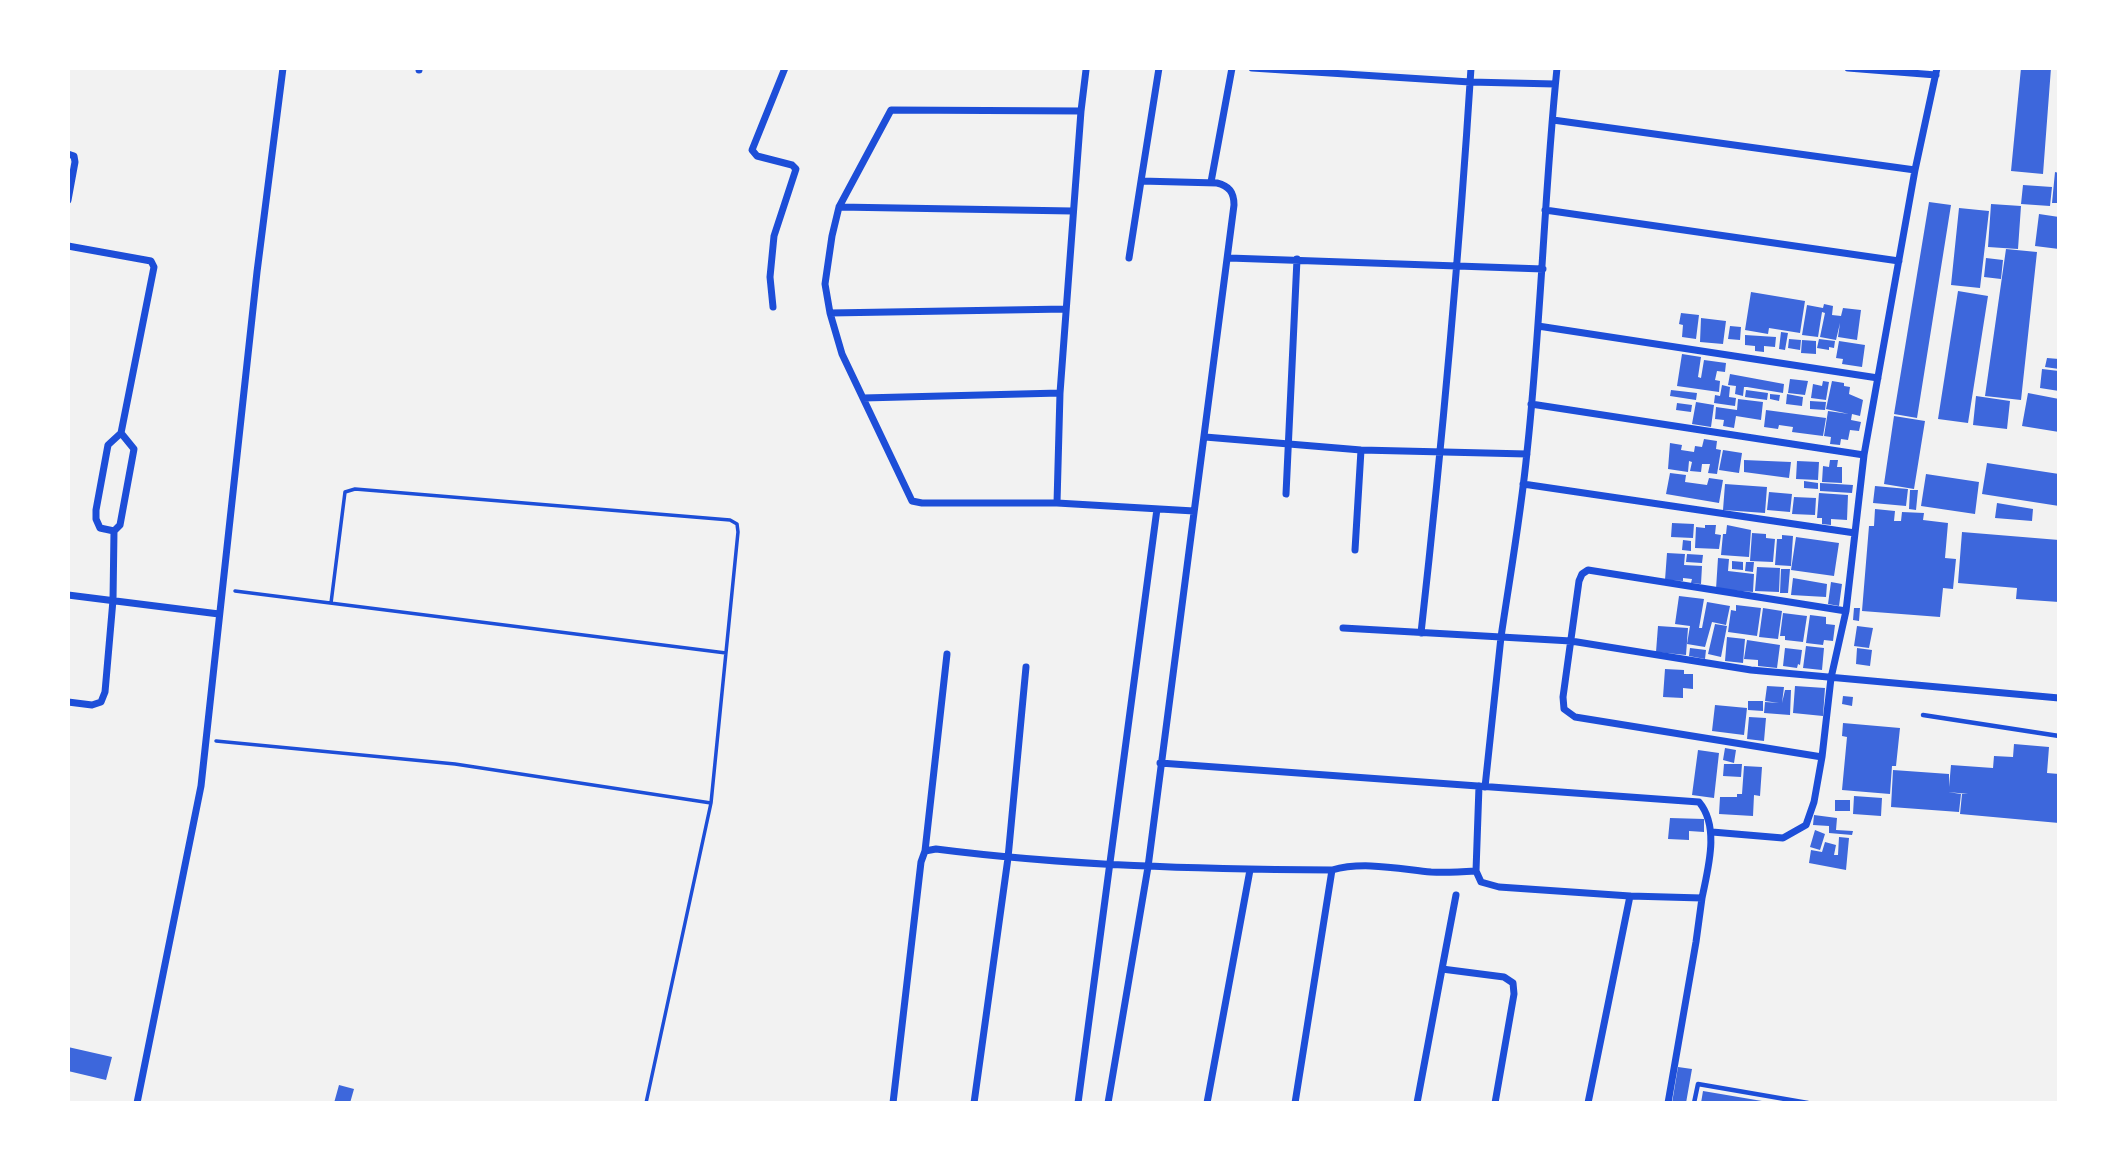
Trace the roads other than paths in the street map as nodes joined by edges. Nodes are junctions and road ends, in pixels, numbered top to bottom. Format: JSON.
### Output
{"nodes":[{"id":1,"x":283,"y":68,"type":"edge"},
{"id":2,"x":785,"y":68,"type":"edge"},
{"id":3,"x":1159,"y":68,"type":"edge"},
{"id":4,"x":1232,"y":68,"type":"edge"},
{"id":5,"x":1252,"y":68,"type":"edge"},
{"id":6,"x":1471,"y":68,"type":"edge"},
{"id":7,"x":1557,"y":68,"type":"edge"},
{"id":8,"x":1848,"y":68,"type":"edge"},
{"id":9,"x":1086,"y":70,"type":"edge"},
{"id":10,"x":1936,"y":71,"type":"edge"},
{"id":11,"x":1470,"y":82,"type":"junction"},
{"id":12,"x":1555,"y":84,"type":"junction"},
{"id":13,"x":1081,"y":111,"type":"junction"},
{"id":14,"x":1553,"y":120,"type":"junction"},
{"id":15,"x":68,"y":154,"type":"edge"},
{"id":16,"x":1915,"y":170,"type":"junction"},
{"id":17,"x":1141,"y":181,"type":"junction"},
{"id":18,"x":1211,"y":182,"type":"junction"},
{"id":19,"x":68,"y":200,"type":"edge"},
{"id":20,"x":839,"y":207,"type":"junction"},
{"id":21,"x":1545,"y":210,"type":"junction"},
{"id":22,"x":1072,"y":211,"type":"junction"},
{"id":23,"x":68,"y":246,"type":"edge"},
{"id":24,"x":1129,"y":258,"type":"dead end"},
{"id":25,"x":1229,"y":258,"type":"junction"},
{"id":26,"x":1297,"y":259,"type":"junction"},
{"id":27,"x":1899,"y":261,"type":"junction"},
{"id":28,"x":1458,"y":268,"type":"junction"},
{"id":29,"x":1543,"y":270,"type":"junction"},
{"id":30,"x":773,"y":307,"type":"dead end"},
{"id":31,"x":1066,"y":309,"type":"junction"},
{"id":32,"x":830,"y":313,"type":"junction"},
{"id":33,"x":1538,"y":326,"type":"junction"},
{"id":34,"x":1878,"y":378,"type":"junction"},
{"id":35,"x":1060,"y":393,"type":"junction"},
{"id":36,"x":863,"y":398,"type":"junction"},
{"id":37,"x":1531,"y":404,"type":"junction"},
{"id":38,"x":121,"y":433,"type":"junction"},
{"id":39,"x":1205,"y":437,"type":"junction"},
{"id":40,"x":1289,"y":445,"type":"junction"},
{"id":41,"x":1361,"y":450,"type":"junction"},
{"id":42,"x":1442,"y":450,"type":"junction"},
{"id":43,"x":1527,"y":454,"type":"junction"},
{"id":44,"x":1864,"y":455,"type":"junction"},
{"id":45,"x":1523,"y":484,"type":"junction"},
{"id":46,"x":1286,"y":494,"type":"dead end"},
{"id":47,"x":1057,"y":503,"type":"junction"},
{"id":48,"x":1157,"y":509,"type":"junction"},
{"id":49,"x":1194,"y":511,"type":"junction"},
{"id":50,"x":114,"y":531,"type":"junction"},
{"id":51,"x":1855,"y":533,"type":"junction"},
{"id":52,"x":1355,"y":550,"type":"dead end"},
{"id":53,"x":68,"y":595,"type":"edge"},
{"id":54,"x":113,"y":600,"type":"junction"},
{"id":55,"x":1846,"y":611,"type":"junction"},
{"id":56,"x":219,"y":614,"type":"junction"},
{"id":57,"x":1343,"y":628,"type":"dead end"},
{"id":58,"x":1421,"y":633,"type":"junction"},
{"id":59,"x":1501,"y":637,"type":"junction"},
{"id":60,"x":1571,"y":641,"type":"junction"},
{"id":61,"x":947,"y":654,"type":"dead end"},
{"id":62,"x":1026,"y":667,"type":"dead end"},
{"id":63,"x":1831,"y":678,"type":"junction"},
{"id":64,"x":2059,"y":698,"type":"edge"},
{"id":65,"x":68,"y":702,"type":"edge"},
{"id":66,"x":1923,"y":715,"type":"dead end"},
{"id":67,"x":2059,"y":736,"type":"edge"},
{"id":68,"x":1822,"y":757,"type":"junction"},
{"id":69,"x":1160,"y":763,"type":"junction"},
{"id":70,"x":1482,"y":786,"type":"junction"},
{"id":71,"x":1712,"y":832,"type":"junction"},
{"id":72,"x":925,"y":851,"type":"junction"},
{"id":73,"x":1008,"y":858,"type":"junction"},
{"id":74,"x":1110,"y":866,"type":"junction"},
{"id":75,"x":1148,"y":867,"type":"junction"},
{"id":76,"x":1250,"y":870,"type":"junction"},
{"id":77,"x":1332,"y":870,"type":"junction"},
{"id":78,"x":1476,"y":871,"type":"junction"},
{"id":79,"x":1456,"y":895,"type":"dead end"},
{"id":80,"x":1630,"y":896,"type":"junction"},
{"id":81,"x":1702,"y":898,"type":"junction"},
{"id":82,"x":1442,"y":969,"type":"junction"},
{"id":83,"x":137,"y":1103,"type":"edge"},
{"id":84,"x":893,"y":1103,"type":"edge"},
{"id":85,"x":974,"y":1103,"type":"edge"},
{"id":86,"x":1078,"y":1103,"type":"edge"},
{"id":87,"x":1108,"y":1103,"type":"edge"},
{"id":88,"x":1207,"y":1103,"type":"edge"},
{"id":89,"x":1295,"y":1103,"type":"edge"},
{"id":90,"x":1418,"y":1103,"type":"edge"},
{"id":91,"x":1495,"y":1103,"type":"edge"},
{"id":92,"x":1588,"y":1103,"type":"edge"},
{"id":93,"x":1668,"y":1103,"type":"edge"},
{"id":94,"x":1694,"y":1103,"type":"edge"},
{"id":95,"x":1808,"y":1103,"type":"edge"}],
"edges":[{"from":1,"to":56,"type":"street"},
{"from":2,"to":30,"type":"street"},
{"from":3,"to":17,"type":"street"},
{"from":4,"to":18,"type":"street"},
{"from":5,"to":11,"type":"street"},
{"from":6,"to":11,"type":"street"},
{"from":7,"to":12,"type":"street"},
{"from":8,"to":10,"type":"street"},
{"from":9,"to":13,"type":"street"},
{"from":10,"to":16,"type":"street"},
{"from":11,"to":12,"type":"street"},
{"from":11,"to":28,"type":"street"},
{"from":12,"to":14,"type":"street"},
{"from":13,"to":20,"type":"street"},
{"from":13,"to":22,"type":"street"},
{"from":14,"to":16,"type":"street"},
{"from":14,"to":21,"type":"street"},
{"from":15,"to":19,"type":"street"},
{"from":16,"to":27,"type":"street"},
{"from":17,"to":18,"type":"street"},
{"from":17,"to":24,"type":"street"},
{"from":18,"to":25,"type":"street"},
{"from":20,"to":22,"type":"street"},
{"from":20,"to":32,"type":"street"},
{"from":21,"to":27,"type":"street"},
{"from":21,"to":29,"type":"street"},
{"from":22,"to":31,"type":"street"},
{"from":23,"to":38,"type":"street"},
{"from":25,"to":26,"type":"street"},
{"from":25,"to":39,"type":"street"},
{"from":26,"to":28,"type":"street"},
{"from":26,"to":40,"type":"street"},
{"from":27,"to":34,"type":"street"},
{"from":28,"to":29,"type":"street"},
{"from":28,"to":42,"type":"street"},
{"from":29,"to":33,"type":"street"},
{"from":31,"to":32,"type":"street"},
{"from":31,"to":35,"type":"street"},
{"from":32,"to":36,"type":"street"},
{"from":33,"to":34,"type":"street"},
{"from":33,"to":37,"type":"street"},
{"from":34,"to":44,"type":"street"},
{"from":35,"to":36,"type":"street"},
{"from":35,"to":47,"type":"street"},
{"from":36,"to":47,"type":"street"},
{"from":37,"to":43,"type":"street"},
{"from":37,"to":44,"type":"street"},
{"from":38,"to":50,"type":"street"},
{"from":38,"to":50,"type":"street"},
{"from":39,"to":40,"type":"street"},
{"from":39,"to":49,"type":"street"},
{"from":40,"to":41,"type":"street"},
{"from":40,"to":46,"type":"street"},
{"from":41,"to":42,"type":"street"},
{"from":41,"to":52,"type":"street"},
{"from":42,"to":43,"type":"street"},
{"from":42,"to":58,"type":"street"},
{"from":43,"to":45,"type":"street"},
{"from":44,"to":51,"type":"street"},
{"from":45,"to":51,"type":"street"},
{"from":45,"to":59,"type":"street"},
{"from":47,"to":48,"type":"street"},
{"from":48,"to":49,"type":"street"},
{"from":48,"to":74,"type":"street"},
{"from":49,"to":69,"type":"street"},
{"from":50,"to":54,"type":"street"},
{"from":51,"to":55,"type":"street"},
{"from":53,"to":54,"type":"street"},
{"from":54,"to":56,"type":"street"},
{"from":54,"to":65,"type":"street"},
{"from":55,"to":60,"type":"street"},
{"from":55,"to":63,"type":"street"},
{"from":56,"to":83,"type":"street"},
{"from":57,"to":58,"type":"street"},
{"from":58,"to":59,"type":"street"},
{"from":59,"to":60,"type":"street"},
{"from":59,"to":70,"type":"street"},
{"from":60,"to":63,"type":"street"},
{"from":60,"to":68,"type":"street"},
{"from":61,"to":72,"type":"street"},
{"from":62,"to":73,"type":"street"},
{"from":63,"to":64,"type":"street"},
{"from":63,"to":68,"type":"street"},
{"from":66,"to":67,"type":"lane"},
{"from":68,"to":71,"type":"street"},
{"from":69,"to":70,"type":"street"},
{"from":69,"to":75,"type":"street"},
{"from":70,"to":71,"type":"street"},
{"from":70,"to":78,"type":"street"},
{"from":71,"to":81,"type":"street"},
{"from":72,"to":73,"type":"street"},
{"from":72,"to":84,"type":"street"},
{"from":73,"to":74,"type":"street"},
{"from":73,"to":85,"type":"street"},
{"from":74,"to":75,"type":"street"},
{"from":74,"to":86,"type":"street"},
{"from":75,"to":76,"type":"street"},
{"from":75,"to":87,"type":"street"},
{"from":76,"to":77,"type":"street"},
{"from":76,"to":88,"type":"street"},
{"from":77,"to":78,"type":"street"},
{"from":77,"to":89,"type":"street"},
{"from":78,"to":80,"type":"street"},
{"from":79,"to":82,"type":"street"},
{"from":80,"to":81,"type":"street"},
{"from":80,"to":92,"type":"street"},
{"from":81,"to":93,"type":"street"},
{"from":82,"to":90,"type":"street"},
{"from":82,"to":91,"type":"street"},
{"from":94,"to":95,"type":"lane"}]}
